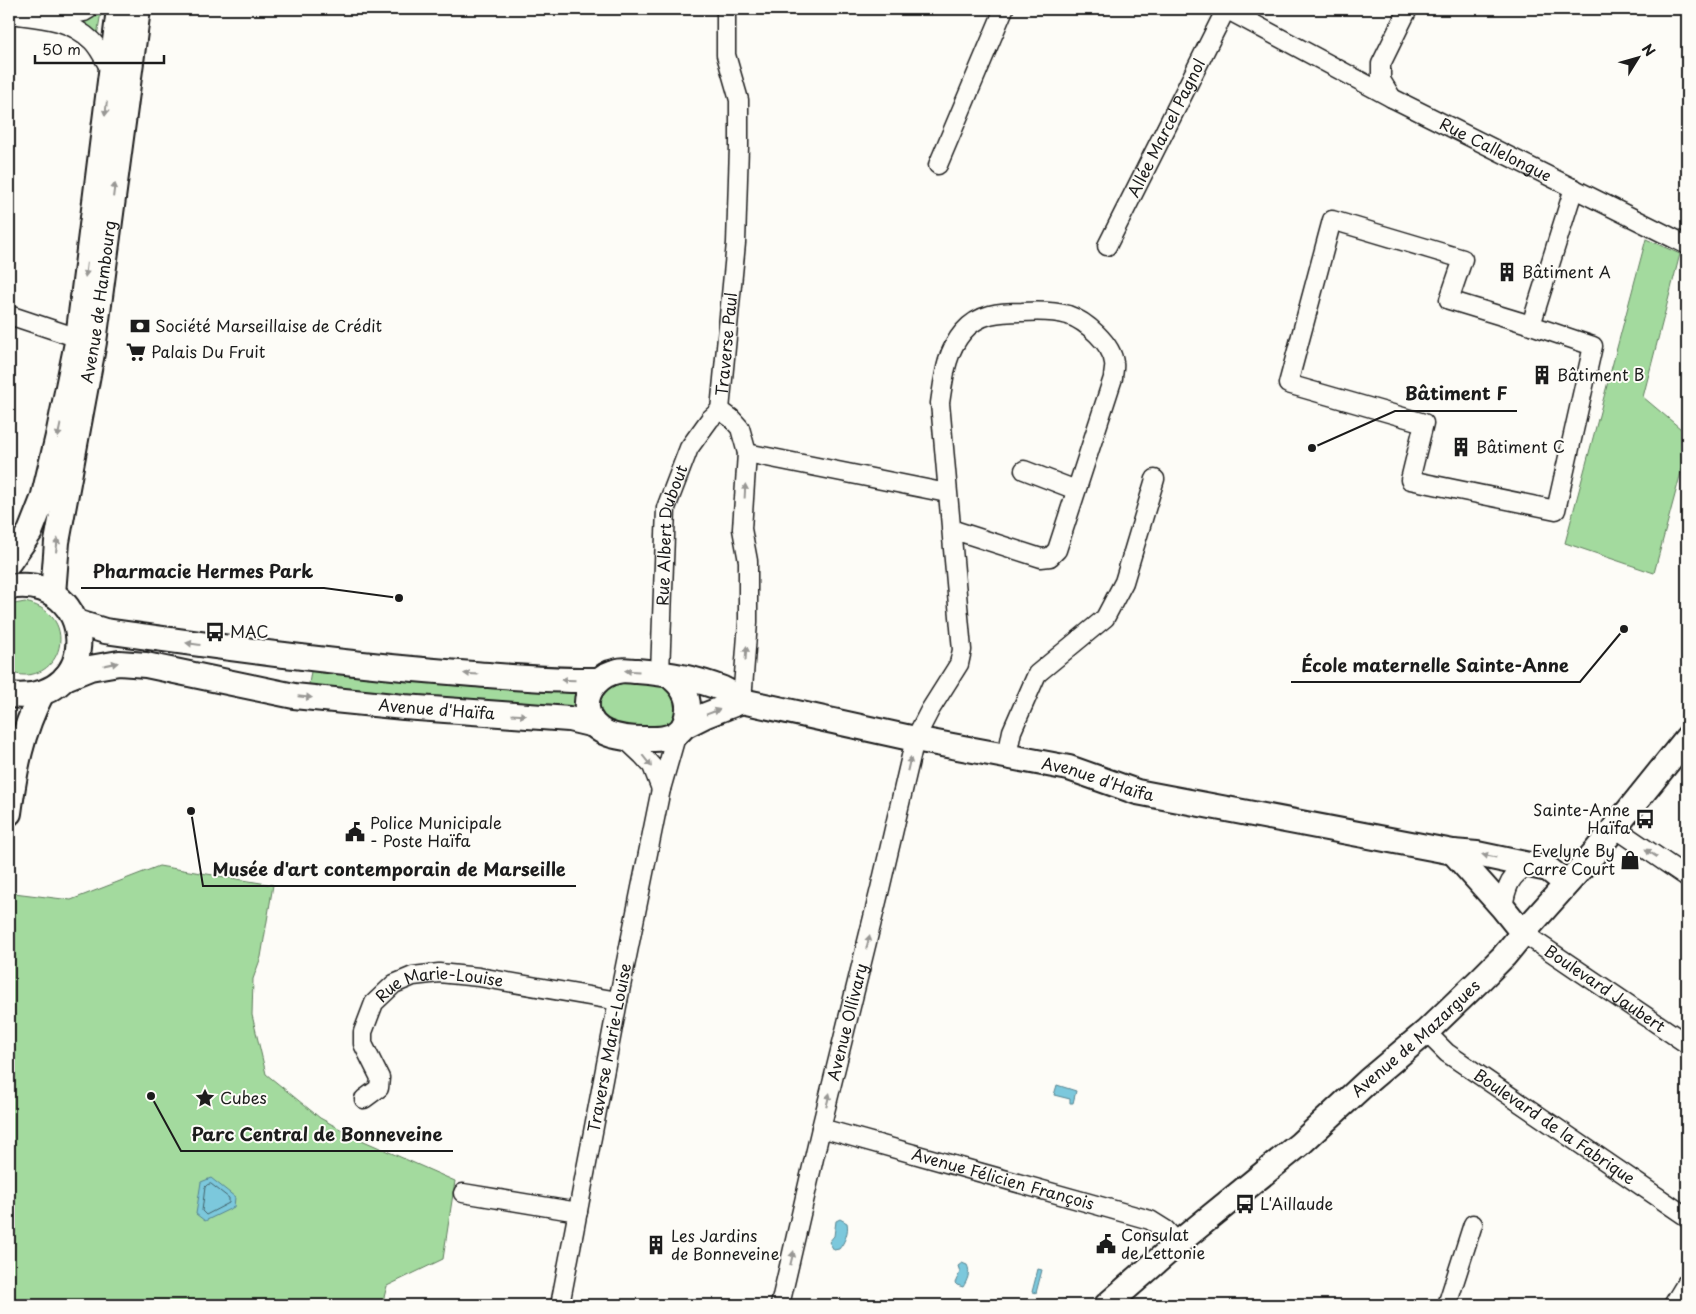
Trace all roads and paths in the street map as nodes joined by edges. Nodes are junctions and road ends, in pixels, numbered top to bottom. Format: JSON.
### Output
{"nodes":[{"id":1,"x":89,"y":9,"type":"edge"},
{"id":2,"x":119,"y":9,"type":"edge"},
{"id":3,"x":138,"y":9,"type":"edge"},
{"id":4,"x":726,"y":9,"type":"edge"},
{"id":5,"x":1004,"y":9,"type":"edge"},
{"id":6,"x":1226,"y":9,"type":"edge"},
{"id":7,"x":1408,"y":9,"type":"edge"},
{"id":8,"x":9,"y":14,"type":"edge"},
{"id":9,"x":52,"y":19,"type":"junction"},
{"id":10,"x":111,"y":70,"type":"junction"},
{"id":11,"x":1392,"y":98,"type":"junction"},
{"id":12,"x":938,"y":166,"type":"dead end"},
{"id":13,"x":1574,"y":188,"type":"junction"},
{"id":14,"x":1687,"y":245,"type":"edge"},
{"id":15,"x":1107,"y":246,"type":"dead end"},
{"id":16,"x":9,"y":315,"type":"edge"},
{"id":17,"x":1531,"y":325,"type":"junction"},
{"id":18,"x":78,"y":338,"type":"junction"},
{"id":19,"x":720,"y":410,"type":"junction"},
{"id":20,"x":747,"y":453,"type":"junction"},
{"id":21,"x":1024,"y":470,"type":"dead end"},
{"id":22,"x":1155,"y":479,"type":"dead end"},
{"id":23,"x":1076,"y":490,"type":"junction"},
{"id":24,"x":947,"y":493,"type":"junction"},
{"id":25,"x":951,"y":529,"type":"junction"},
{"id":26,"x":9,"y":562,"type":"edge"},
{"id":27,"x":9,"y":587,"type":"edge"},
{"id":28,"x":53,"y":594,"type":"junction"},
{"id":29,"x":76,"y":622,"type":"junction"},
{"id":30,"x":284,"y":655,"type":"junction"},
{"id":31,"x":664,"y":674,"type":"junction"},
{"id":32,"x":65,"y":678,"type":"junction"},
{"id":33,"x":598,"y":680,"type":"junction"},
{"id":34,"x":42,"y":693,"type":"junction"},
{"id":35,"x":278,"y":693,"type":"junction"},
{"id":36,"x":9,"y":695,"type":"edge"},
{"id":37,"x":742,"y":701,"type":"junction"},
{"id":38,"x":594,"y":725,"type":"junction"},
{"id":39,"x":681,"y":729,"type":"junction"},
{"id":40,"x":1687,"y":738,"type":"edge"},
{"id":41,"x":624,"y":739,"type":"junction"},
{"id":42,"x":915,"y":739,"type":"junction"},
{"id":43,"x":1007,"y":756,"type":"junction"},
{"id":44,"x":662,"y":789,"type":"junction"},
{"id":45,"x":9,"y":813,"type":"edge"},
{"id":46,"x":1615,"y":828,"type":"junction"},
{"id":47,"x":1453,"y":852,"type":"junction"},
{"id":48,"x":1531,"y":865,"type":"junction"},
{"id":49,"x":1687,"y":877,"type":"edge"},
{"id":50,"x":1566,"y":884,"type":"junction"},
{"id":51,"x":1503,"y":908,"type":"junction"},
{"id":52,"x":1523,"y":933,"type":"junction"},
{"id":53,"x":618,"y":1001,"type":"junction"},
{"id":54,"x":1426,"y":1032,"type":"junction"},
{"id":55,"x":1687,"y":1044,"type":"edge"},
{"id":56,"x":364,"y":1098,"type":"dead end"},
{"id":57,"x":821,"y":1128,"type":"junction"},
{"id":58,"x":463,"y":1193,"type":"dead end"},
{"id":59,"x":578,"y":1212,"type":"junction"},
{"id":60,"x":1687,"y":1216,"type":"edge"},
{"id":61,"x":1473,"y":1224,"type":"dead end"},
{"id":62,"x":1178,"y":1243,"type":"junction"},
{"id":63,"x":1687,"y":1282,"type":"edge"},
{"id":64,"x":560,"y":1305,"type":"edge"},
{"id":65,"x":780,"y":1305,"type":"edge"},
{"id":66,"x":1107,"y":1305,"type":"edge"},
{"id":67,"x":1447,"y":1305,"type":"edge"},
{"id":68,"x":1673,"y":1305,"type":"edge"}],
"edges":[{"from":1,"to":9,"type":"street"},
{"from":2,"to":10,"type":"street","name":"Avenue de Hambourg"},
{"from":28,"to":3,"type":"street","name":"Avenue de Hambourg","one_way":true},
{"from":4,"to":19,"type":"street","name":"Traverse Paul"},
{"from":5,"to":12,"type":"street"},
{"from":6,"to":11,"type":"street","name":"Rue Callelongue"},
{"from":6,"to":15,"type":"street","name":"Allée Marcel Pagnol"},
{"from":7,"to":11,"type":"street"},
{"from":8,"to":9,"type":"street"},
{"from":9,"to":10,"type":"street"},
{"from":10,"to":18,"type":"street","name":"Avenue de Hambourg","one_way":true},
{"from":11,"to":13,"type":"street","name":"Rue Callelongue"},
{"from":13,"to":14,"type":"street","name":"Rue Callelongue"},
{"from":13,"to":17,"type":"street"},
{"from":16,"to":18,"type":"street"},
{"from":17,"to":17,"type":"street"},
{"from":18,"to":26,"type":"street","name":"Avenue de Hambourg","one_way":true},
{"from":19,"to":20,"type":"street","name":"Traverse Paul"},
{"from":19,"to":31,"type":"street","name":"Rue Albert Dubout"},
{"from":20,"to":24,"type":"street"},
{"from":37,"to":20,"type":"street","name":"Traverse Paul","one_way":true},
{"from":21,"to":23,"type":"street"},
{"from":22,"to":43,"type":"street"},
{"from":23,"to":24,"type":"street","name":"Avenue Ollivary"},
{"from":23,"to":25,"type":"street","name":"Avenue Ollivary"},
{"from":24,"to":25,"type":"street","name":"Avenue Ollivary"},
{"from":25,"to":42,"type":"street","name":"Avenue Ollivary"},
{"from":27,"to":28,"type":"street"},
{"from":28,"to":29,"type":"street"},
{"from":30,"to":29,"type":"street","one_way":true},
{"from":29,"to":32,"type":"street"},
{"from":33,"to":30,"type":"street","one_way":true},
{"from":30,"to":35,"type":"street"},
{"from":31,"to":33,"type":"street","one_way":true},
{"from":31,"to":37,"type":"street","name":"Avenue d'Haïfa"},
{"from":31,"to":39,"type":"street"},
{"from":32,"to":34,"type":"street","name":"Avenue d'Haïfa"},
{"from":32,"to":35,"type":"street","name":"Avenue d'Haïfa","one_way":true},
{"from":33,"to":38,"type":"street"},
{"from":34,"to":36,"type":"street"},
{"from":34,"to":45,"type":"street"},
{"from":35,"to":38,"type":"street","name":"Avenue d'Haïfa","one_way":true},
{"from":39,"to":37,"type":"street","one_way":true},
{"from":37,"to":42,"type":"street","name":"Avenue d'Haïfa"},
{"from":38,"to":41,"type":"street"},
{"from":39,"to":41,"type":"street"},
{"from":39,"to":44,"type":"street","name":"Traverse Marie-Louise"},
{"from":40,"to":46,"type":"street","name":"Avenue de Mazargues"},
{"from":41,"to":44,"type":"street","one_way":true},
{"from":42,"to":43,"type":"street","name":"Avenue d'Haïfa"},
{"from":57,"to":42,"type":"street","name":"Avenue Ollivary","one_way":true},
{"from":43,"to":47,"type":"street","name":"Avenue d'Haïfa"},
{"from":44,"to":53,"type":"street","name":"Traverse Marie-Louise"},
{"from":49,"to":46,"type":"street","one_way":true},
{"from":46,"to":50,"type":"street","name":"Avenue de Mazargues"},
{"from":48,"to":47,"type":"street","name":"Avenue d'Haïfa","one_way":true},
{"from":47,"to":51,"type":"street"},
{"from":48,"to":50,"type":"street","name":"Avenue d'Haïfa"},
{"from":48,"to":51,"type":"street"},
{"from":50,"to":52,"type":"street","name":"Avenue de Mazargues"},
{"from":51,"to":52,"type":"street"},
{"from":52,"to":54,"type":"street","name":"Avenue de Mazargues"},
{"from":52,"to":55,"type":"street","name":"Boulevard Jaubert"},
{"from":53,"to":56,"type":"street","name":"Rue Marie-Louise"},
{"from":53,"to":59,"type":"street","name":"Traverse Marie-Louise"},
{"from":54,"to":60,"type":"street","name":"Boulevard de la Fabrique"},
{"from":54,"to":62,"type":"street","name":"Avenue de Mazargues"},
{"from":57,"to":62,"type":"street","name":"Avenue Félicien François"},
{"from":65,"to":57,"type":"street","name":"Avenue Ollivary","one_way":true},
{"from":58,"to":59,"type":"street"},
{"from":59,"to":64,"type":"street","name":"Traverse Marie-Louise"},
{"from":61,"to":67,"type":"street"},
{"from":62,"to":66,"type":"street","name":"Avenue de Mazargues"},
{"from":63,"to":68,"type":"street"}]}
